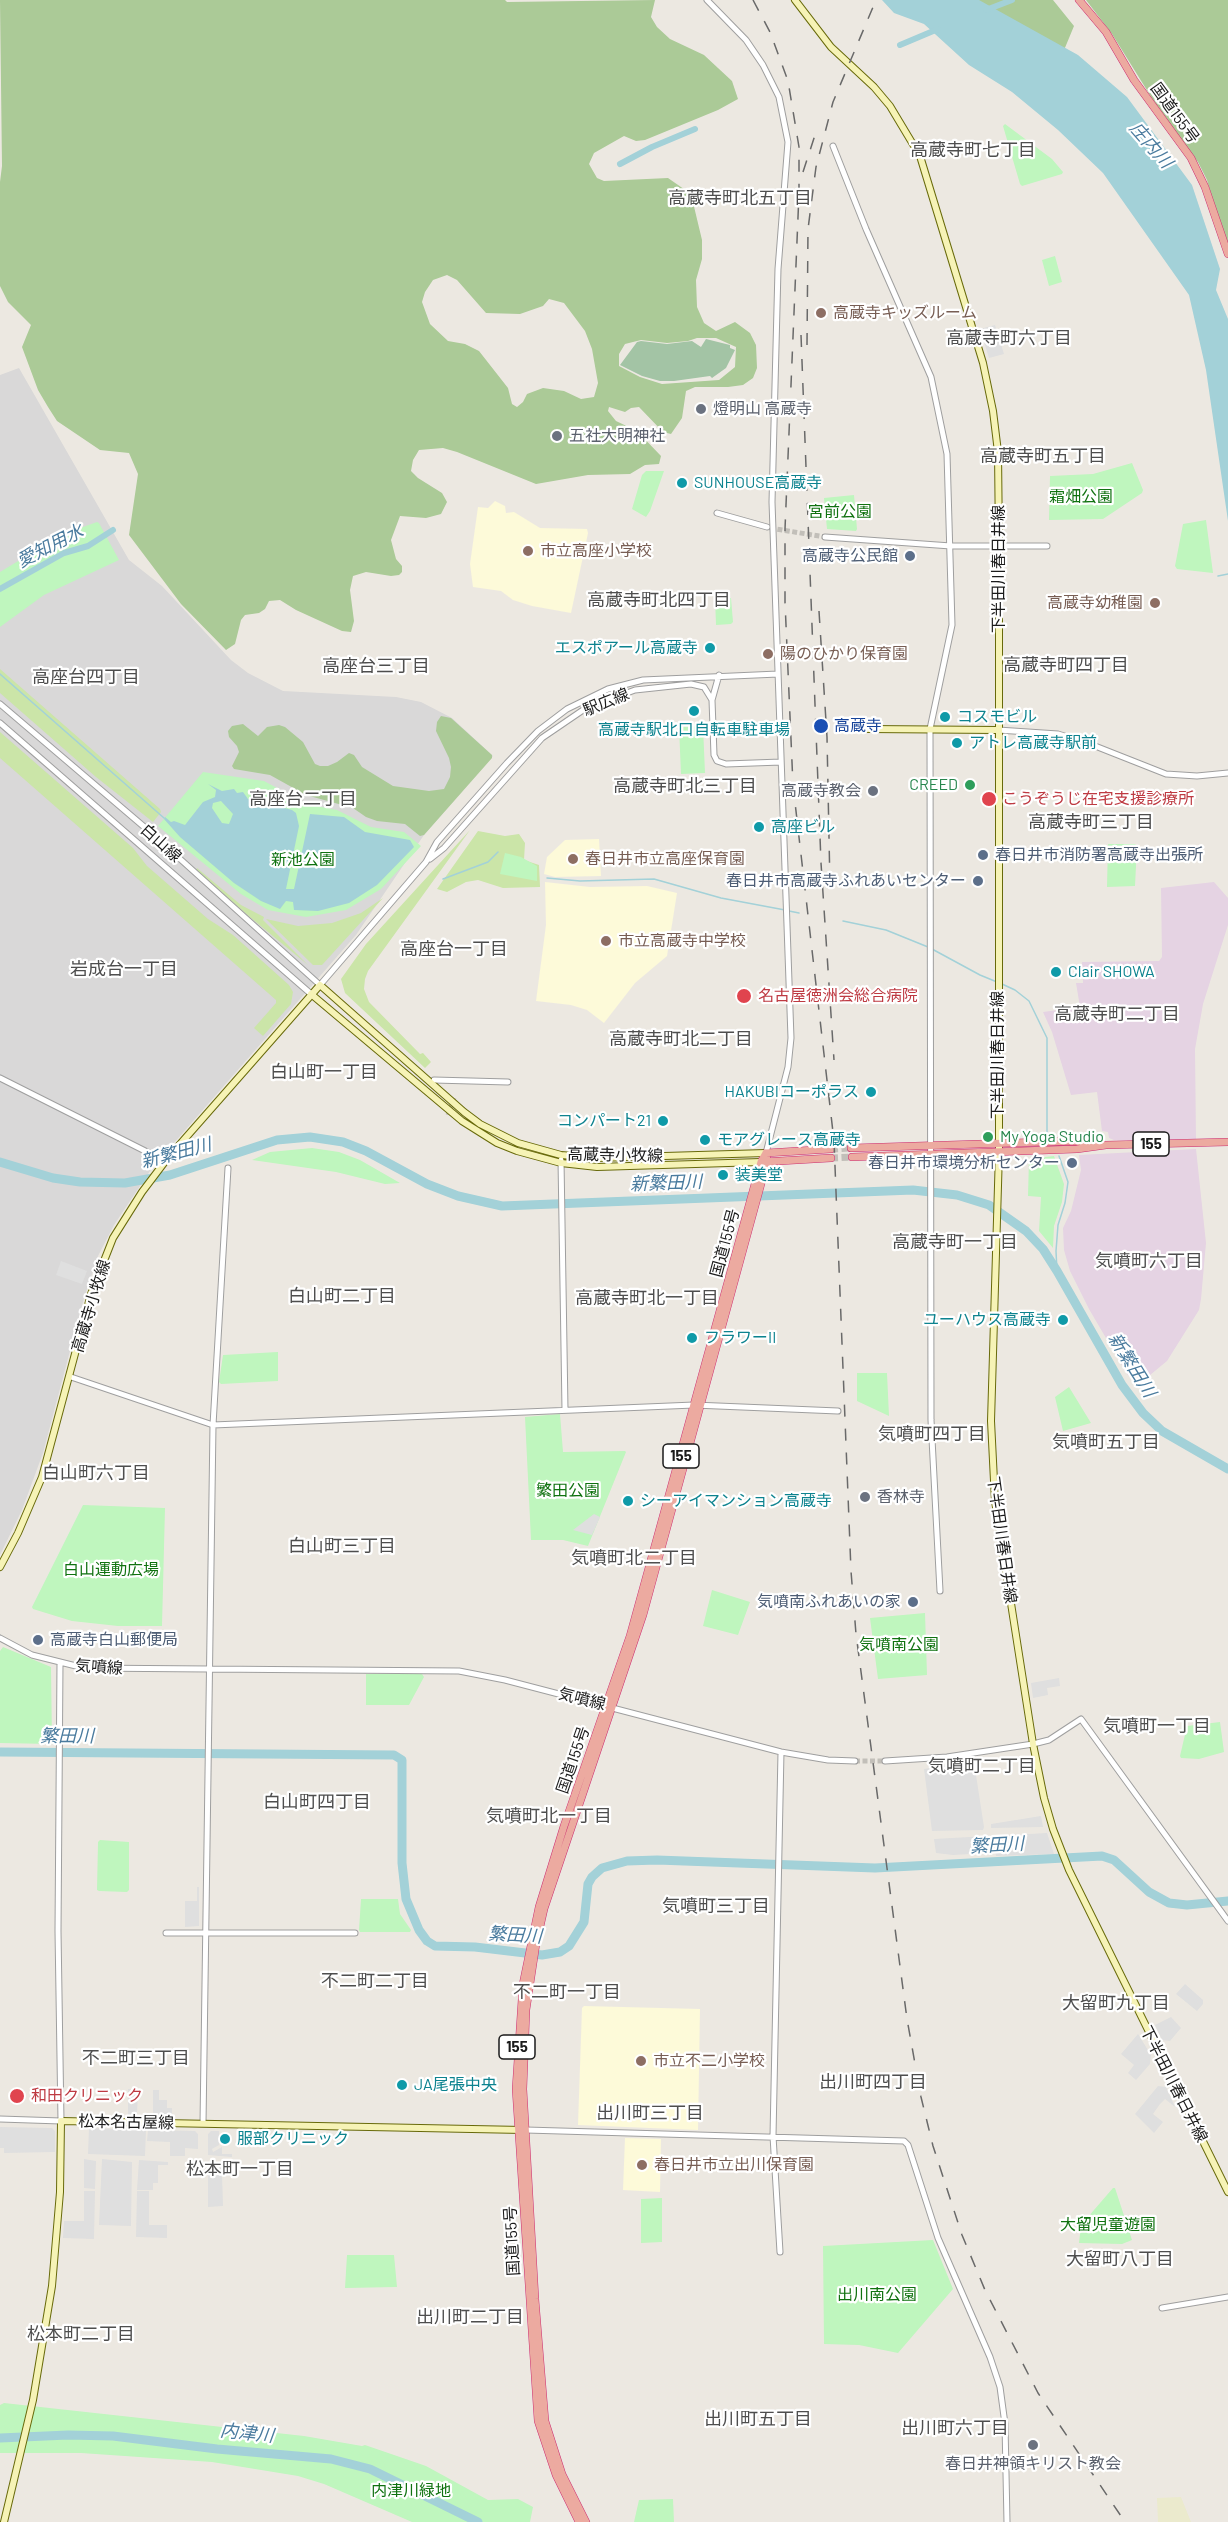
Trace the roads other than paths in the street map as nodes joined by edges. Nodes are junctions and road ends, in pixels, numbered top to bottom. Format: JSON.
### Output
{"nodes":[{"id":1,"x":707,"y":0,"type":"edge"},
{"id":2,"x":795,"y":0,"type":"edge"},
{"id":3,"x":1079,"y":0,"type":"edge"},
{"id":4,"x":833,"y":146,"type":"dead end"},
{"id":5,"x":1228,"y":254,"type":"edge"},
{"id":6,"x":717,"y":513,"type":"dead end"},
{"id":7,"x":767,"y":527,"type":"tunnel mouth"},
{"id":8,"x":825,"y":537,"type":"tunnel mouth"},
{"id":9,"x":999,"y":545,"type":"junction"},
{"id":10,"x":951,"y":546,"type":"junction"},
{"id":11,"x":1047,"y":546,"type":"dead end"},
{"id":12,"x":778,"y":674,"type":"junction"},
{"id":13,"x":719,"y":675,"type":"junction"},
{"id":14,"x":712,"y":700,"type":"junction"},
{"id":15,"x":0,"y":704,"type":"edge"},
{"id":16,"x":0,"y":723,"type":"edge"},
{"id":17,"x":868,"y":729,"type":"dead end"},
{"id":18,"x":930,"y":729,"type":"junction"},
{"id":19,"x":998,"y":730,"type":"junction"},
{"id":20,"x":781,"y":762,"type":"junction"},
{"id":21,"x":1228,"y":773,"type":"edge"},
{"id":22,"x":426,"y":862,"type":"junction"},
{"id":23,"x":320,"y":985,"type":"junction"},
{"id":24,"x":311,"y":994,"type":"junction"},
{"id":25,"x":0,"y":1078,"type":"edge"},
{"id":26,"x":434,"y":1080,"type":"dead end"},
{"id":27,"x":508,"y":1082,"type":"dead end"},
{"id":28,"x":1228,"y":1142,"type":"edge"},
{"id":29,"x":998,"y":1143,"type":"junction"},
{"id":30,"x":930,"y":1145,"type":"junction"},
{"id":31,"x":1106,"y":1145,"type":"junction"},
{"id":32,"x":851,"y":1148,"type":"tunnel mouth"},
{"id":33,"x":831,"y":1149,"type":"tunnel mouth"},
{"id":34,"x":766,"y":1152,"type":"junction"},
{"id":35,"x":999,"y":1152,"type":"junction"},
{"id":36,"x":561,"y":1155,"type":"junction"},
{"id":37,"x":930,"y":1155,"type":"junction"},
{"id":38,"x":852,"y":1157,"type":"tunnel mouth"},
{"id":39,"x":831,"y":1158,"type":"tunnel mouth"},
{"id":40,"x":165,"y":1161,"type":"junction"},
{"id":41,"x":764,"y":1162,"type":"junction"},
{"id":42,"x":561,"y":1163,"type":"junction"},
{"id":43,"x":228,"y":1168,"type":"dead end"},
{"id":44,"x":70,"y":1377,"type":"junction"},
{"id":45,"x":697,"y":1405,"type":"junction"},
{"id":46,"x":565,"y":1410,"type":"junction"},
{"id":47,"x":837,"y":1411,"type":"dead end"},
{"id":48,"x":213,"y":1425,"type":"junction"},
{"id":49,"x":0,"y":1567,"type":"edge"},
{"id":50,"x":940,"y":1591,"type":"dead end"},
{"id":51,"x":0,"y":1638,"type":"edge"},
{"id":52,"x":60,"y":1663,"type":"junction"},
{"id":53,"x":210,"y":1669,"type":"junction"},
{"id":54,"x":609,"y":1706,"type":"junction"},
{"id":55,"x":1033,"y":1744,"type":"junction"},
{"id":56,"x":781,"y":1752,"type":"junction"},
{"id":57,"x":855,"y":1761,"type":"tunnel mouth"},
{"id":58,"x":885,"y":1761,"type":"tunnel mouth"},
{"id":59,"x":1226,"y":1919,"type":"edge"},
{"id":60,"x":166,"y":1933,"type":"dead end"},
{"id":61,"x":206,"y":1933,"type":"junction"},
{"id":62,"x":355,"y":1933,"type":"dead end"},
{"id":63,"x":0,"y":2119,"type":"edge"},
{"id":64,"x":61,"y":2121,"type":"junction"},
{"id":65,"x":203,"y":2123,"type":"junction"},
{"id":66,"x":522,"y":2130,"type":"junction"},
{"id":67,"x":773,"y":2136,"type":"junction"},
{"id":68,"x":1228,"y":2192,"type":"edge"},
{"id":69,"x":780,"y":2252,"type":"dead end"},
{"id":70,"x":1228,"y":2296,"type":"edge"},
{"id":71,"x":1162,"y":2308,"type":"dead end"},
{"id":72,"x":3,"y":2522,"type":"edge"},
{"id":73,"x":579,"y":2522,"type":"edge"},
{"id":74,"x":586,"y":2522,"type":"edge"},
{"id":75,"x":1007,"y":2522,"type":"edge"}],
"edges":[{"from":1,"to":12,"type":"street"},
{"from":2,"to":9,"type":"main road","name":"下半田川春日井線"},
{"from":3,"to":5,"type":"highway","name":"国道155号"},
{"from":4,"to":10,"type":"street"},
{"from":6,"to":7,"type":"street"},
{"from":8,"to":10,"type":"street"},
{"from":9,"to":10,"type":"street"},
{"from":9,"to":11,"type":"street"},
{"from":9,"to":19,"type":"main road","name":"下半田川春日井線"},
{"from":10,"to":18,"type":"street"},
{"from":12,"to":13,"type":"street","name":"駅広線"},
{"from":12,"to":20,"type":"street"},
{"from":13,"to":14,"type":"street"},
{"from":13,"to":22,"type":"street","name":"駅広線"},
{"from":14,"to":20,"type":"street"},
{"from":14,"to":22,"type":"street","name":"駅広線"},
{"from":15,"to":23,"type":"street","name":"白山線"},
{"from":16,"to":24,"type":"street","name":"白山線"},
{"from":17,"to":18,"type":"main road"},
{"from":18,"to":19,"type":"main road"},
{"from":18,"to":30,"type":"street"},
{"from":19,"to":21,"type":"street"},
{"from":19,"to":29,"type":"main road","name":"下半田川春日井線"},
{"from":20,"to":34,"type":"street"},
{"from":22,"to":23,"type":"street","name":"駅広線"},
{"from":23,"to":24,"type":"main road","name":"高蔵寺小牧線"},
{"from":23,"to":36,"type":"main road","name":"高蔵寺小牧線"},
{"from":24,"to":40,"type":"main road","name":"高蔵寺小牧線"},
{"from":24,"to":42,"type":"main road","name":"高蔵寺小牧線"},
{"from":25,"to":40,"type":"street"},
{"from":26,"to":27,"type":"street"},
{"from":28,"to":31,"type":"highway","number":"155"},
{"from":29,"to":30,"type":"highway","number":"155"},
{"from":29,"to":31,"type":"highway","number":"155"},
{"from":29,"to":35,"type":"main road","name":"下半田川春日井線"},
{"from":30,"to":32,"type":"highway","number":"155"},
{"from":30,"to":37,"type":"street"},
{"from":31,"to":35,"type":"highway","number":"155"},
{"from":33,"to":34,"type":"highway"},
{"from":34,"to":36,"type":"main road","name":"高蔵寺小牧線"},
{"from":34,"to":41,"type":"highway","number":"155"},
{"from":35,"to":37,"type":"highway","number":"155"},
{"from":35,"to":55,"type":"main road","name":"下半田川春日井線"},
{"from":36,"to":42,"type":"street"},
{"from":37,"to":38,"type":"highway","number":"155"},
{"from":37,"to":50,"type":"street"},
{"from":39,"to":41,"type":"highway"},
{"from":40,"to":44,"type":"main road","name":"高蔵寺小牧線"},
{"from":41,"to":42,"type":"main road","name":"高蔵寺小牧線"},
{"from":41,"to":45,"type":"highway","name":"国道155号","number":"155"},
{"from":42,"to":46,"type":"street"},
{"from":43,"to":48,"type":"street"},
{"from":44,"to":48,"type":"street"},
{"from":44,"to":49,"type":"main road","name":"高蔵寺小牧線"},
{"from":45,"to":46,"type":"street"},
{"from":45,"to":47,"type":"street"},
{"from":45,"to":54,"type":"highway","name":"国道155号","number":"155"},
{"from":46,"to":48,"type":"street"},
{"from":48,"to":53,"type":"street"},
{"from":51,"to":52,"type":"street","name":"気噴線"},
{"from":52,"to":53,"type":"street","name":"気噴線"},
{"from":52,"to":64,"type":"street"},
{"from":53,"to":54,"type":"street","name":"気噴線"},
{"from":53,"to":61,"type":"street"},
{"from":54,"to":56,"type":"street","name":"気噴線"},
{"from":54,"to":66,"type":"highway","name":"国道155号","number":"155"},
{"from":55,"to":58,"type":"street"},
{"from":55,"to":59,"type":"street"},
{"from":55,"to":68,"type":"main road","name":"下半田川春日井線"},
{"from":56,"to":57,"type":"street","name":"気噴線"},
{"from":56,"to":67,"type":"street"},
{"from":60,"to":61,"type":"street"},
{"from":61,"to":62,"type":"street"},
{"from":61,"to":65,"type":"street"},
{"from":63,"to":64,"type":"street"},
{"from":64,"to":65,"type":"main road","name":"松本名古屋線"},
{"from":64,"to":72,"type":"main road","name":"松本名古屋線"},
{"from":65,"to":66,"type":"main road","name":"松本名古屋線"},
{"from":66,"to":67,"type":"street"},
{"from":66,"to":73,"type":"highway","name":"国道155号","number":"155"},
{"from":66,"to":74,"type":"highway","name":"国道155号","number":"155"},
{"from":67,"to":69,"type":"street"},
{"from":67,"to":75,"type":"street"},
{"from":70,"to":71,"type":"street"}]}
